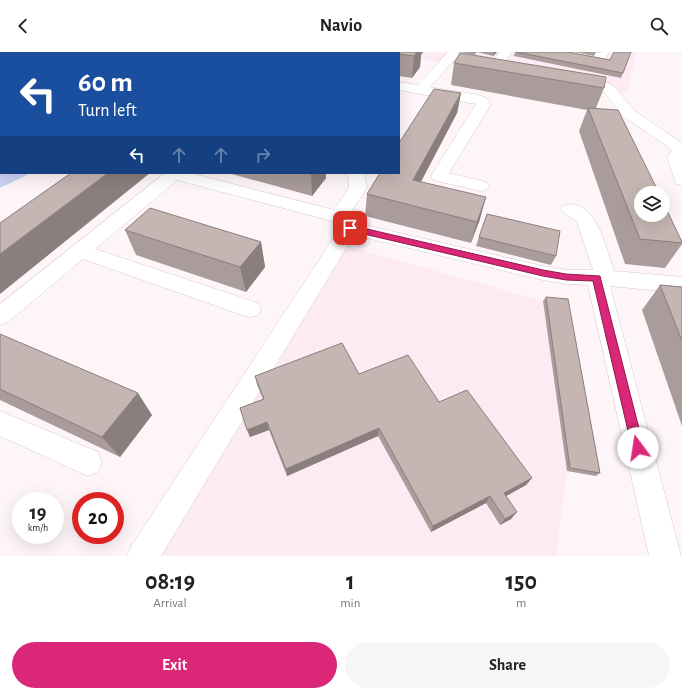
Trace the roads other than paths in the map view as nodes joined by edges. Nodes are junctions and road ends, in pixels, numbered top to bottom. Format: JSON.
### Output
{"nodes":[{"id":1,"x":506,"y":52,"type":"edge"},
{"id":2,"x":563,"y":52,"type":"edge"},
{"id":3,"x":604,"y":52,"type":"edge"},
{"id":4,"x":446,"y":53,"type":"edge"},
{"id":5,"x":497,"y":62,"type":"junction"},
{"id":6,"x":510,"y":65,"type":"edge"},
{"id":7,"x":566,"y":77,"type":"edge"},
{"id":8,"x":400,"y":86,"type":"edge"},
{"id":9,"x":421,"y":90,"type":"junction"},
{"id":10,"x":681,"y":151,"type":"edge"},
{"id":11,"x":173,"y":174,"type":"edge"},
{"id":12,"x":177,"y":174,"type":"edge"},
{"id":13,"x":356,"y":174,"type":"edge"},
{"id":14,"x":682,"y":180,"type":"edge"},
{"id":15,"x":480,"y":186,"type":"dead end"},
{"id":16,"x":570,"y":209,"type":"dead end"},
{"id":17,"x":344,"y":222,"type":"junction"},
{"id":18,"x":81,"y":250,"type":"junction"},
{"id":19,"x":602,"y":278,"type":"junction"},
{"id":20,"x":682,"y":285,"type":"edge"},
{"id":21,"x":250,"y":309,"type":"dead end"},
{"id":22,"x":0,"y":316,"type":"edge"},
{"id":23,"x":0,"y":423,"type":"edge"},
{"id":24,"x":88,"y":462,"type":"dead end"},
{"id":25,"x":143,"y":556,"type":"edge"},
{"id":26,"x":665,"y":556,"type":"edge"}],
"edges":[{"from":1,"to":5,"type":"street"},
{"from":2,"to":3,"type":"street"},
{"from":4,"to":5,"type":"street"},
{"from":4,"to":9,"type":"street"},
{"from":5,"to":6,"type":"street"},
{"from":7,"to":10,"type":"street"},
{"from":8,"to":9,"type":"street"},
{"from":9,"to":15,"type":"street"},
{"from":10,"to":14,"type":"street"},
{"from":11,"to":18,"type":"street"},
{"from":12,"to":17,"type":"street"},
{"from":13,"to":17,"type":"street"},
{"from":16,"to":19,"type":"street"},
{"from":17,"to":19,"type":"street"},
{"from":17,"to":25,"type":"street"},
{"from":18,"to":21,"type":"street"},
{"from":18,"to":22,"type":"street"},
{"from":19,"to":20,"type":"street"},
{"from":19,"to":26,"type":"street"},
{"from":23,"to":24,"type":"street"}]}
